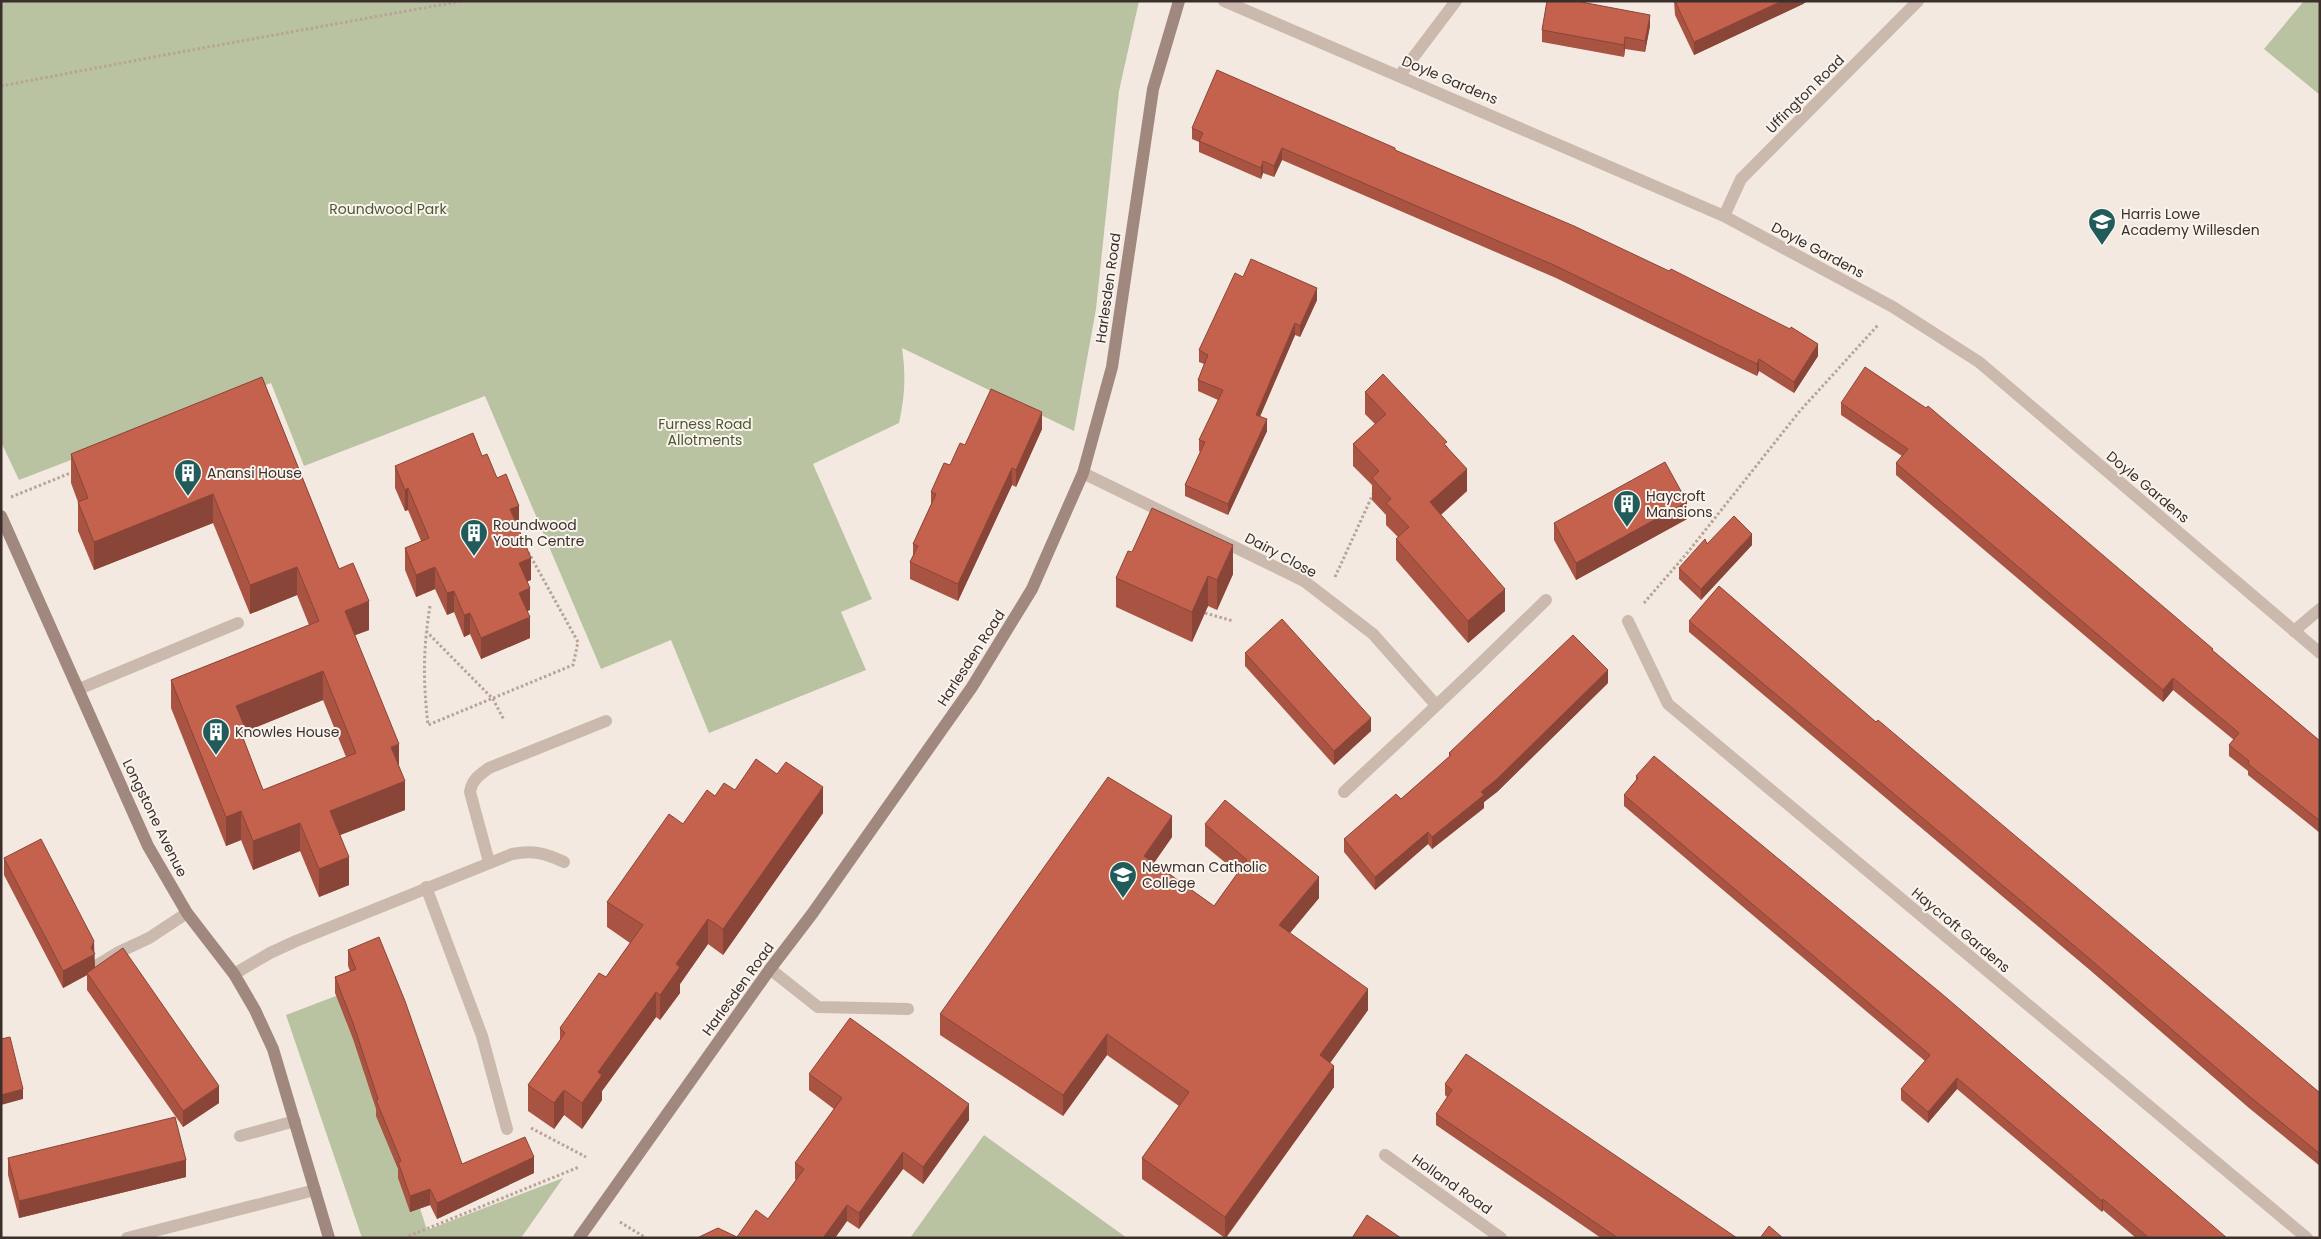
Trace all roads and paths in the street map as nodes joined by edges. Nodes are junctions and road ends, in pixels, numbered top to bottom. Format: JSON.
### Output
{"nodes":[{"id":1,"x":462,"y":1,"type":"edge"},
{"id":2,"x":1179,"y":1,"type":"edge"},
{"id":3,"x":1224,"y":1,"type":"edge"},
{"id":4,"x":1456,"y":1,"type":"edge"},
{"id":5,"x":1918,"y":1,"type":"edge"},
{"id":6,"x":1400,"y":75,"type":"junction"},
{"id":7,"x":1,"y":86,"type":"edge"},
{"id":8,"x":1724,"y":216,"type":"junction"},
{"id":9,"x":1893,"y":307,"type":"junction"},
{"id":10,"x":79,"y":470,"type":"edge"},
{"id":11,"x":1083,"y":473,"type":"junction"},
{"id":12,"x":1374,"y":493,"type":"edge"},
{"id":13,"x":10,"y":497,"type":"dead end"},
{"id":14,"x":1,"y":516,"type":"edge"},
{"id":15,"x":523,"y":542,"type":"edge"},
{"id":16,"x":1325,"y":597,"type":"junction"},
{"id":17,"x":1546,"y":600,"type":"dead end"},
{"id":18,"x":430,"y":606,"type":"dead end"},
{"id":19,"x":2320,"y":609,"type":"edge"},
{"id":20,"x":1205,"y":613,"type":"edge"},
{"id":21,"x":1628,"y":620,"type":"joint"},
{"id":22,"x":1233,"y":621,"type":"dead end"},
{"id":23,"x":238,"y":623,"type":"dead end"},
{"id":24,"x":426,"y":631,"type":"junction"},
{"id":25,"x":2294,"y":631,"type":"junction"},
{"id":26,"x":2320,"y":653,"type":"edge"},
{"id":27,"x":79,"y":689,"type":"junction"},
{"id":28,"x":493,"y":699,"type":"junction"},
{"id":29,"x":1436,"y":705,"type":"junction"},
{"id":30,"x":504,"y":720,"type":"dead end"},
{"id":31,"x":606,"y":721,"type":"dead end"},
{"id":32,"x":1344,"y":792,"type":"dead end"},
{"id":33,"x":489,"y":862,"type":"junction"},
{"id":34,"x":564,"y":862,"type":"dead end"},
{"id":35,"x":426,"y":887,"type":"junction"},
{"id":36,"x":187,"y":913,"type":"junction"},
{"id":37,"x":99,"y":964,"type":"edge"},
{"id":38,"x":770,"y":969,"type":"junction"},
{"id":39,"x":234,"y":974,"type":"junction"},
{"id":40,"x":908,"y":1009,"type":"dead end"},
{"id":41,"x":501,"y":1112,"type":"junction"},
{"id":42,"x":295,"y":1121,"type":"junction"},
{"id":43,"x":506,"y":1128,"type":"dead end"},
{"id":44,"x":240,"y":1136,"type":"dead end"},
{"id":45,"x":1385,"y":1155,"type":"dead end"},
{"id":46,"x":586,"y":1157,"type":"dead end"},
{"id":47,"x":579,"y":1167,"type":"dead end"},
{"id":48,"x":315,"y":1190,"type":"junction"},
{"id":49,"x":620,"y":1222,"type":"dead end"},
{"id":50,"x":1492,"y":1235,"type":"edge"},
{"id":51,"x":128,"y":1238,"type":"edge"},
{"id":52,"x":329,"y":1238,"type":"edge"},
{"id":53,"x":404,"y":1238,"type":"edge"},
{"id":54,"x":579,"y":1238,"type":"edge"},
{"id":55,"x":646,"y":1238,"type":"edge"},
{"id":56,"x":2307,"y":1238,"type":"edge"}],
"edges":[{"from":1,"to":7,"type":"path"},
{"from":2,"to":11,"type":"street","name":"Harlesden Road"},
{"from":3,"to":6,"type":"street","name":"Doyle Gardens"},
{"from":4,"to":6,"type":"street"},
{"from":5,"to":8,"type":"street","name":"Uffington Road"},
{"from":6,"to":8,"type":"street","name":"Doyle Gardens"},
{"from":8,"to":9,"type":"street","name":"Doyle Gardens"},
{"from":9,"to":21,"type":"path"},
{"from":9,"to":25,"type":"street","name":"Doyle Gardens"},
{"from":10,"to":13,"type":"path"},
{"from":11,"to":16,"type":"street","name":"Dairy Close"},
{"from":11,"to":38,"type":"street","name":"Harlesden Road"},
{"from":12,"to":16,"type":"path"},
{"from":14,"to":27,"type":"street","name":"Longstone Avenue"},
{"from":15,"to":28,"type":"path"},
{"from":16,"to":29,"type":"street","name":"Dairy Close"},
{"from":17,"to":29,"type":"street"},
{"from":18,"to":24,"type":"path"},
{"from":19,"to":25,"type":"street"},
{"from":20,"to":22,"type":"path"},
{"from":21,"to":56,"type":"street","name":"Haycroft Gardens"},
{"from":23,"to":27,"type":"street"},
{"from":24,"to":28,"type":"path"},
{"from":24,"to":28,"type":"path"},
{"from":25,"to":26,"type":"street","name":"Doyle Gardens"},
{"from":27,"to":36,"type":"street","name":"Longstone Avenue"},
{"from":28,"to":30,"type":"path"},
{"from":29,"to":32,"type":"street"},
{"from":31,"to":33,"type":"street"},
{"from":33,"to":34,"type":"street"},
{"from":33,"to":35,"type":"street"},
{"from":35,"to":39,"type":"street"},
{"from":35,"to":41,"type":"street"},
{"from":36,"to":37,"type":"street"},
{"from":36,"to":39,"type":"street","name":"Longstone Avenue"},
{"from":38,"to":40,"type":"street"},
{"from":38,"to":54,"type":"street","name":"Harlesden Road"},
{"from":39,"to":42,"type":"street","name":"Longstone Avenue"},
{"from":41,"to":43,"type":"street"},
{"from":41,"to":46,"type":"path"},
{"from":42,"to":44,"type":"street"},
{"from":42,"to":48,"type":"street","name":"Longstone Avenue"},
{"from":45,"to":50,"type":"street","name":"Holland Road"},
{"from":47,"to":53,"type":"path"},
{"from":48,"to":51,"type":"street"},
{"from":48,"to":52,"type":"street","name":"Longstone Avenue"},
{"from":49,"to":55,"type":"path"}]}
